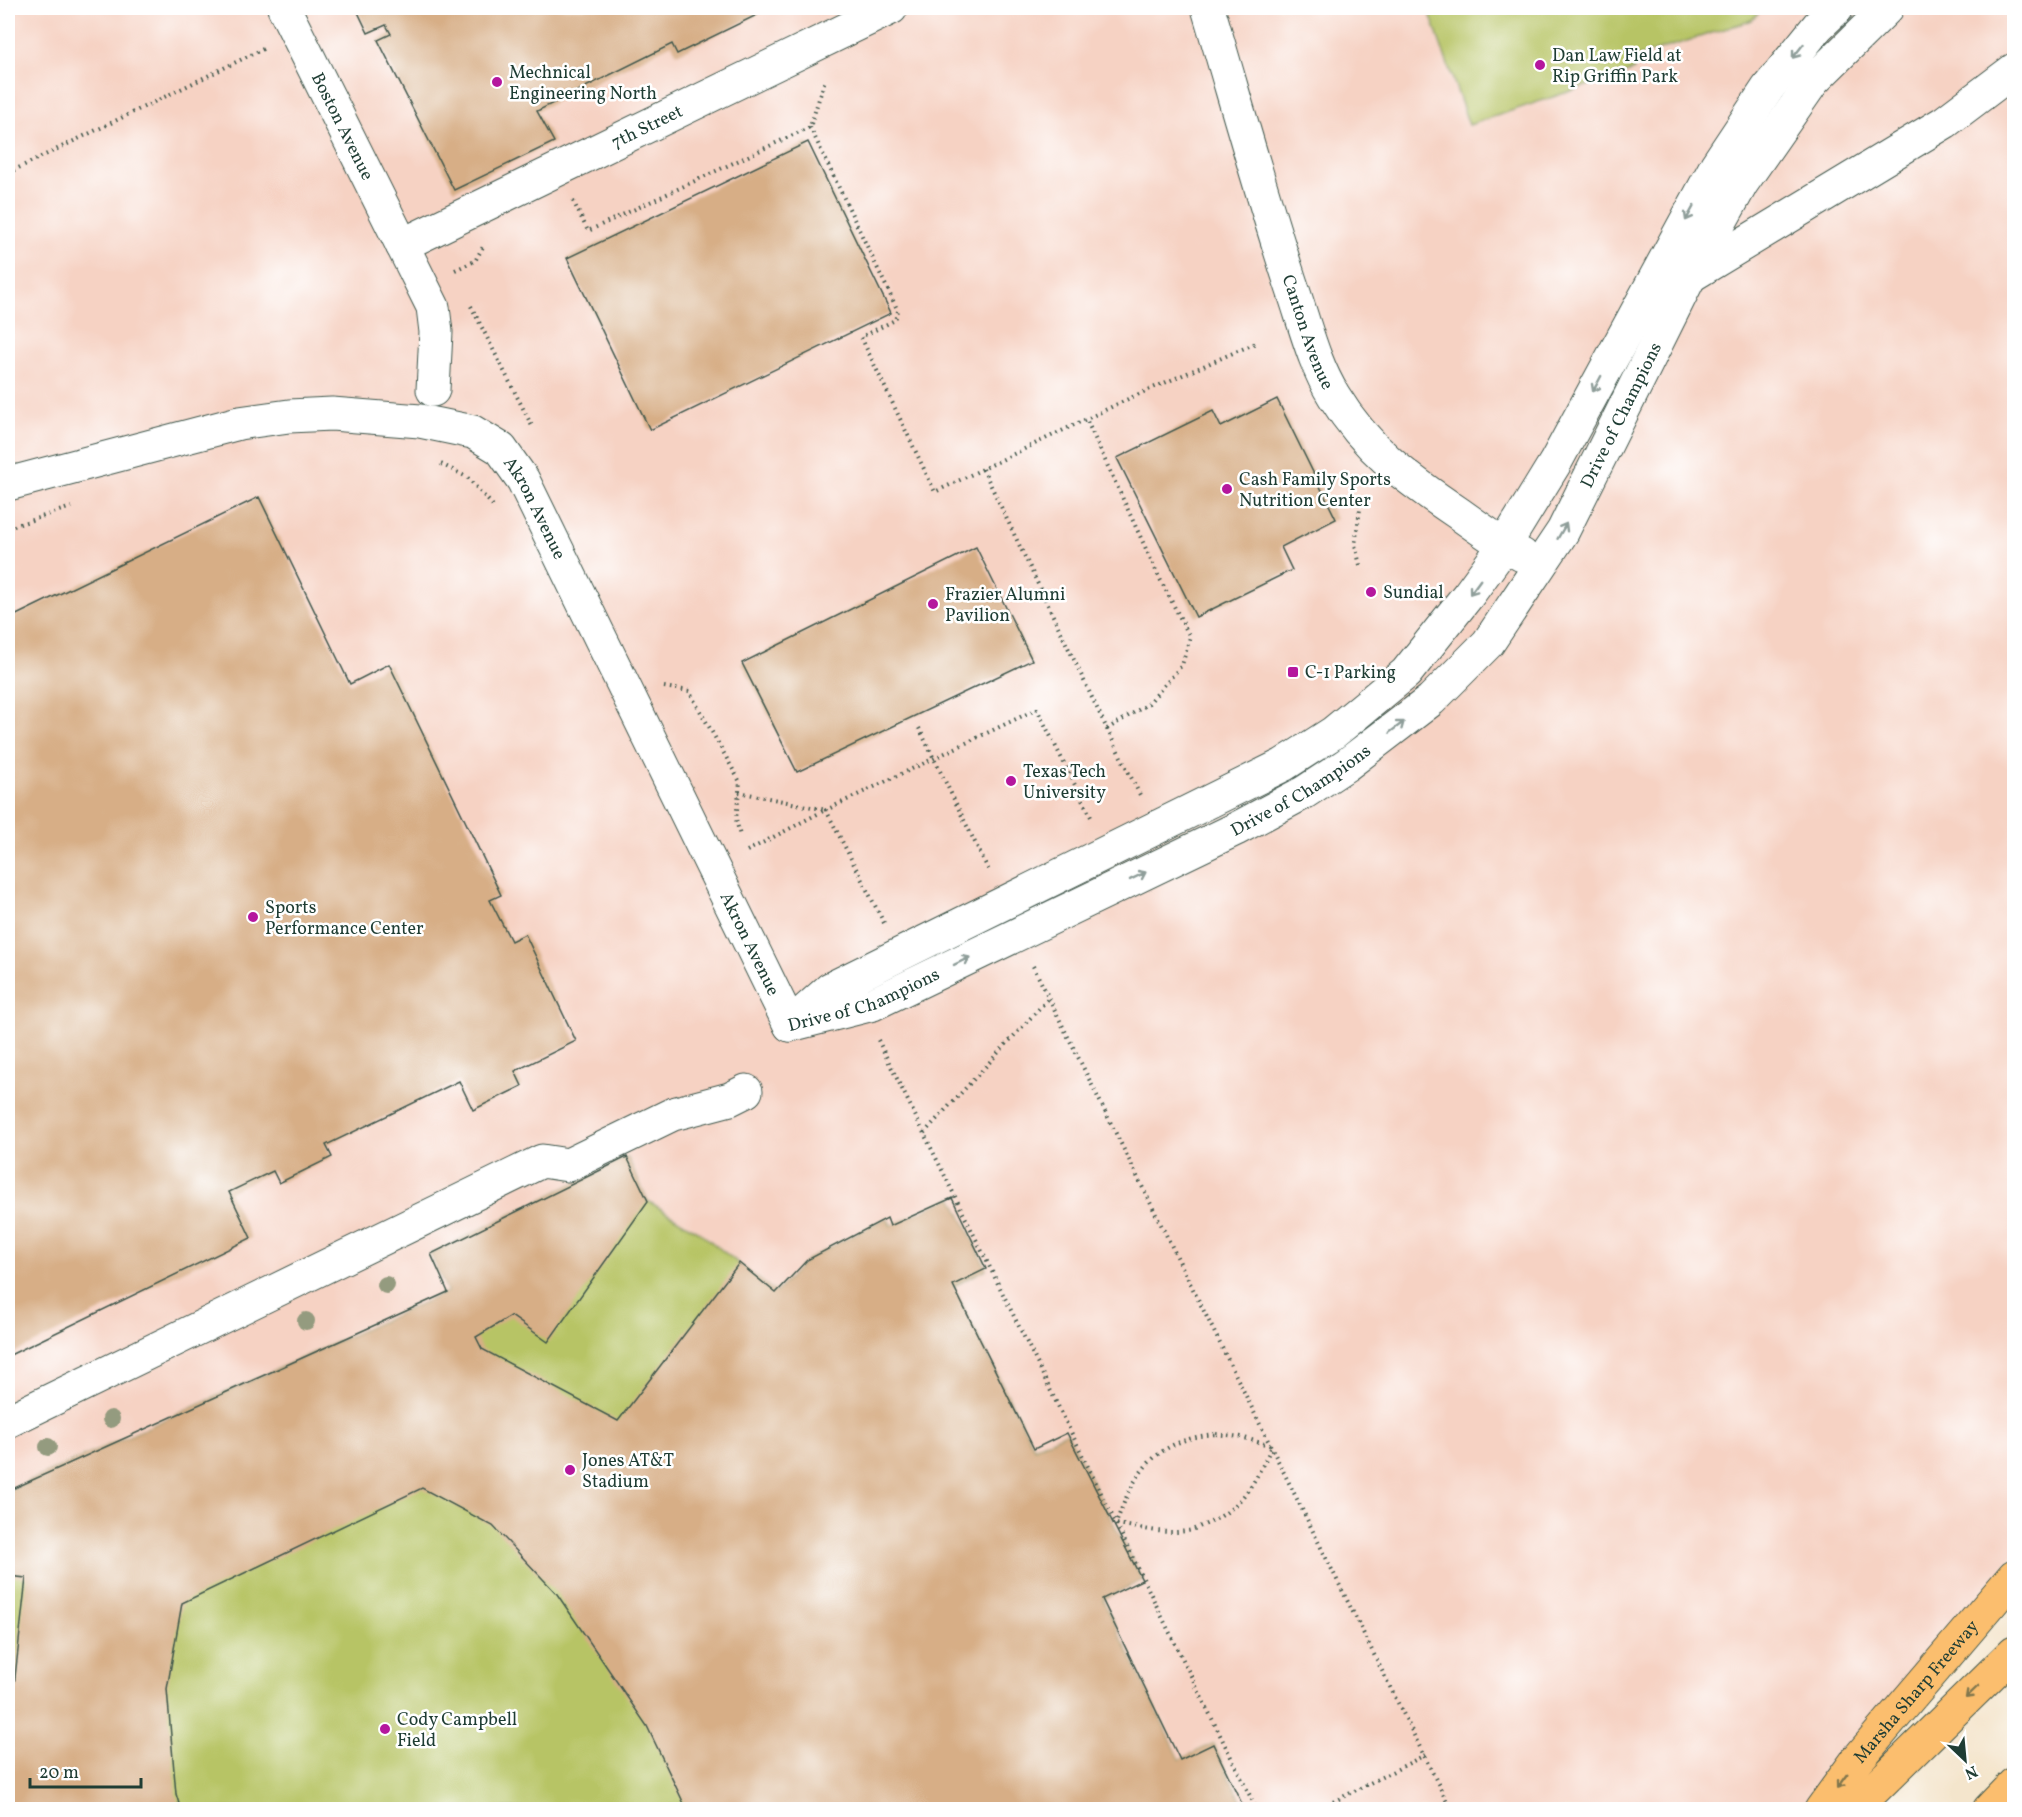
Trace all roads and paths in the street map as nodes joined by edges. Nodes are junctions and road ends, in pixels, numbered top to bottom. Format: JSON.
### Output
{"nodes":[{"id":1,"x":284,"y":8,"type":"edge"},
{"id":2,"x":891,"y":8,"type":"edge"},
{"id":3,"x":1208,"y":8,"type":"edge"},
{"id":4,"x":1837,"y":8,"type":"edge"},
{"id":5,"x":1887,"y":8,"type":"edge"},
{"id":6,"x":266,"y":47,"type":"dead end"},
{"id":7,"x":2014,"y":70,"type":"edge"},
{"id":8,"x":826,"y":76,"type":"dead end"},
{"id":9,"x":810,"y":127,"type":"junction"},
{"id":10,"x":8,"y":173,"type":"edge"},
{"id":11,"x":566,"y":201,"type":"dead end"},
{"id":12,"x":488,"y":239,"type":"dead end"},
{"id":13,"x":402,"y":245,"type":"junction"},
{"id":14,"x":453,"y":271,"type":"dead end"},
{"id":15,"x":1690,"y":276,"type":"junction"},
{"id":16,"x":1256,"y":343,"type":"dead end"},
{"id":17,"x":433,"y":390,"type":"dead end"},
{"id":18,"x":1086,"y":419,"type":"junction"},
{"id":19,"x":437,"y":461,"type":"dead end"},
{"id":20,"x":983,"y":469,"type":"junction"},
{"id":21,"x":8,"y":484,"type":"edge"},
{"id":22,"x":1361,"y":502,"type":"dead end"},
{"id":23,"x":75,"y":506,"type":"dead end"},
{"id":24,"x":498,"y":512,"type":"dead end"},
{"id":25,"x":8,"y":528,"type":"edge"},
{"id":26,"x":1504,"y":546,"type":"junction"},
{"id":27,"x":1541,"y":564,"type":"junction"},
{"id":28,"x":1360,"y":565,"type":"dead end"},
{"id":29,"x":919,"y":728,"type":"dead end"},
{"id":30,"x":1107,"y":729,"type":"junction"},
{"id":31,"x":934,"y":759,"type":"junction"},
{"id":32,"x":739,"y":792,"type":"dead end"},
{"id":33,"x":1143,"y":801,"type":"dead end"},
{"id":34,"x":826,"y":810,"type":"junction"},
{"id":35,"x":1095,"y":825,"type":"dead end"},
{"id":36,"x":747,"y":850,"type":"dead end"},
{"id":37,"x":991,"y":876,"type":"dead end"},
{"id":38,"x":886,"y":927,"type":"dead end"},
{"id":39,"x":1029,"y":958,"type":"dead end"},
{"id":40,"x":1049,"y":998,"type":"junction"},
{"id":41,"x":790,"y":1025,"type":"junction"},
{"id":42,"x":876,"y":1037,"type":"dead end"},
{"id":43,"x":746,"y":1091,"type":"dead end"},
{"id":44,"x":924,"y":1133,"type":"junction"},
{"id":45,"x":8,"y":1421,"type":"edge"},
{"id":46,"x":1272,"y":1446,"type":"junction"},
{"id":47,"x":1116,"y":1524,"type":"junction"},
{"id":48,"x":2014,"y":1576,"type":"edge"},
{"id":49,"x":2014,"y":1652,"type":"edge"},
{"id":50,"x":1425,"y":1755,"type":"junction"},
{"id":51,"x":2014,"y":1784,"type":"edge"},
{"id":52,"x":1257,"y":1809,"type":"edge"},
{"id":53,"x":1317,"y":1809,"type":"edge"},
{"id":54,"x":1451,"y":1809,"type":"edge"},
{"id":55,"x":1821,"y":1809,"type":"edge"},
{"id":56,"x":1853,"y":1809,"type":"edge"},
{"id":57,"x":1989,"y":1809,"type":"edge"}],
"edges":[{"from":1,"to":13,"type":"street","name":"Boston Avenue"},
{"from":2,"to":13,"type":"street","name":"7th Street"},
{"from":3,"to":26,"type":"street","name":"Canton Avenue"},
{"from":4,"to":26,"type":"street","name":"Drive of Champions","one_way":true},
{"from":5,"to":15,"type":"street","name":"Drive of Champions"},
{"from":6,"to":10,"type":"path"},
{"from":7,"to":15,"type":"street"},
{"from":8,"to":9,"type":"path"},
{"from":9,"to":11,"type":"path"},
{"from":9,"to":20,"type":"path"},
{"from":12,"to":14,"type":"path"},
{"from":13,"to":17,"type":"street","name":"Boston Avenue"},
{"from":27,"to":15,"type":"street","name":"Drive of Champions","one_way":true},
{"from":16,"to":18,"type":"path"},
{"from":18,"to":20,"type":"path"},
{"from":18,"to":30,"type":"path"},
{"from":19,"to":24,"type":"path"},
{"from":20,"to":30,"type":"path"},
{"from":21,"to":41,"type":"street","name":"Akron Avenue"},
{"from":22,"to":28,"type":"path"},
{"from":23,"to":25,"type":"path"},
{"from":26,"to":27,"type":"street","name":"Canton Avenue"},
{"from":26,"to":41,"type":"street","name":"Drive of Champions","one_way":true},
{"from":41,"to":27,"type":"street","name":"Drive of Champions","one_way":true},
{"from":29,"to":31,"type":"path"},
{"from":30,"to":33,"type":"path"},
{"from":31,"to":34,"type":"path"},
{"from":31,"to":35,"type":"path"},
{"from":31,"to":37,"type":"path"},
{"from":32,"to":34,"type":"path"},
{"from":34,"to":36,"type":"path"},
{"from":34,"to":38,"type":"path"},
{"from":39,"to":40,"type":"path"},
{"from":40,"to":44,"type":"path"},
{"from":40,"to":46,"type":"path"},
{"from":42,"to":44,"type":"path"},
{"from":43,"to":45,"type":"street"},
{"from":44,"to":47,"type":"path"},
{"from":46,"to":47,"type":"path"},
{"from":46,"to":47,"type":"path"},
{"from":46,"to":50,"type":"path"},
{"from":47,"to":52,"type":"path"},
{"from":48,"to":55,"type":"main road","name":"Marsha Sharp Freeway","one_way":true},
{"from":49,"to":56,"type":"main road","one_way":true},
{"from":50,"to":53,"type":"path"},
{"from":50,"to":54,"type":"path"},
{"from":51,"to":57,"type":"main road"}]}
